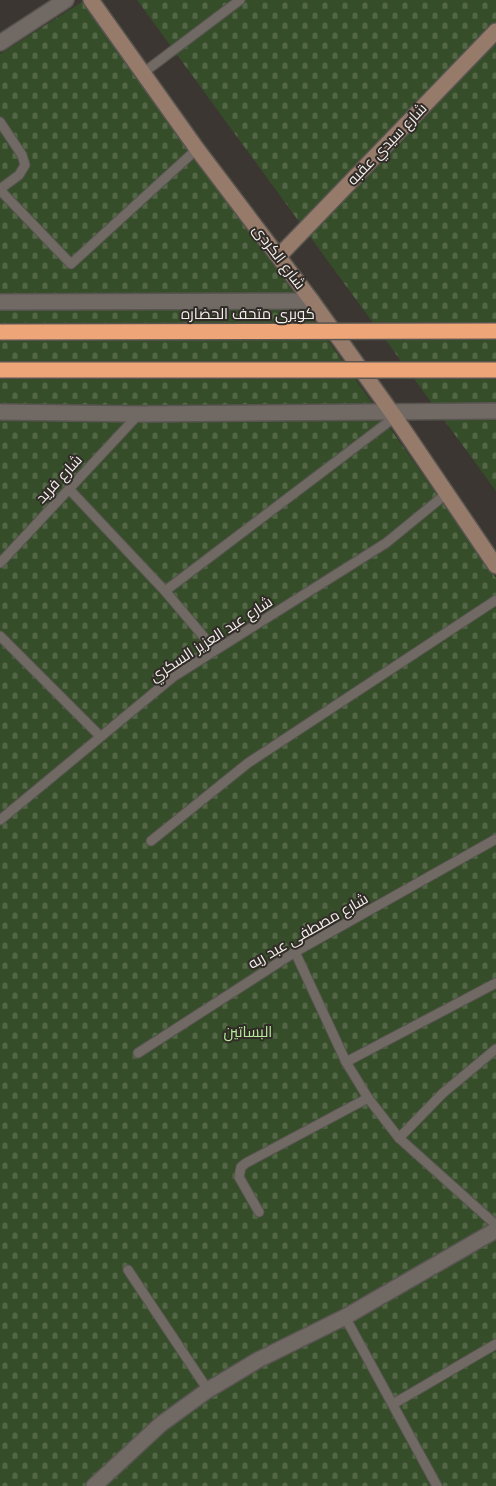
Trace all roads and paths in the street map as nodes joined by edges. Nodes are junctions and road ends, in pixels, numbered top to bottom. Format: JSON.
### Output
{"nodes":[{"id":1,"x":66,"y":0,"type":"edge"},
{"id":2,"x":91,"y":0,"type":"edge"},
{"id":3,"x":240,"y":0,"type":"edge"},
{"id":4,"x":496,"y":31,"type":"edge"},
{"id":5,"x":0,"y":43,"type":"edge"},
{"id":6,"x":143,"y":73,"type":"junction"},
{"id":7,"x":0,"y":122,"type":"edge"},
{"id":8,"x":197,"y":149,"type":"junction"},
{"id":9,"x":0,"y":190,"type":"edge"},
{"id":10,"x":279,"y":256,"type":"junction"},
{"id":11,"x":312,"y":301,"type":"junction"},
{"id":12,"x":0,"y":302,"type":"edge"},
{"id":13,"x":496,"y":331,"type":"edge"},
{"id":14,"x":0,"y":332,"type":"edge"},
{"id":15,"x":0,"y":370,"type":"edge"},
{"id":16,"x":496,"y":370,"type":"edge"},
{"id":17,"x":496,"y":411,"type":"edge"},
{"id":18,"x":0,"y":412,"type":"edge"},
{"id":19,"x":139,"y":414,"type":"junction"},
{"id":20,"x":393,"y":415,"type":"junction"},
{"id":21,"x":69,"y":489,"type":"junction"},
{"id":22,"x":446,"y":494,"type":"junction"},
{"id":23,"x":0,"y":563,"type":"edge"},
{"id":24,"x":496,"y":566,"type":"edge"},
{"id":25,"x":164,"y":591,"type":"junction"},
{"id":26,"x":496,"y":600,"type":"edge"},
{"id":27,"x":0,"y":636,"type":"edge"},
{"id":28,"x":215,"y":650,"type":"junction"},
{"id":29,"x":100,"y":736,"type":"junction"},
{"id":30,"x":0,"y":820,"type":"edge"},
{"id":31,"x":496,"y":839,"type":"edge"},
{"id":32,"x":151,"y":841,"type":"dead end"},
{"id":33,"x":295,"y":952,"type":"junction"},
{"id":34,"x":496,"y":983,"type":"edge"},
{"id":35,"x":496,"y":1049,"type":"edge"},
{"id":36,"x":138,"y":1053,"type":"dead end"},
{"id":37,"x":346,"y":1062,"type":"junction"},
{"id":38,"x":368,"y":1098,"type":"junction"},
{"id":39,"x":399,"y":1138,"type":"junction"},
{"id":40,"x":259,"y":1212,"type":"dead end"},
{"id":41,"x":496,"y":1225,"type":"edge"},
{"id":42,"x":496,"y":1230,"type":"edge"},
{"id":43,"x":128,"y":1270,"type":"dead end"},
{"id":44,"x":345,"y":1317,"type":"junction"},
{"id":45,"x":496,"y":1344,"type":"edge"},
{"id":46,"x":208,"y":1390,"type":"junction"},
{"id":47,"x":393,"y":1404,"type":"junction"},
{"id":48,"x":94,"y":1486,"type":"edge"},
{"id":49,"x":437,"y":1486,"type":"edge"}],
"edges":[{"from":1,"to":5,"type":"street"},
{"from":2,"to":6,"type":"street","name":"شارع الكردى"},
{"from":3,"to":6,"type":"lane"},
{"from":4,"to":10,"type":"street","name":"شارع سيدي عقبه"},
{"from":6,"to":8,"type":"street","name":"شارع الكردى"},
{"from":7,"to":9,"type":"lane"},
{"from":8,"to":9,"type":"lane"},
{"from":8,"to":10,"type":"street","name":"شارع الكردى"},
{"from":10,"to":11,"type":"street","name":"شارع الكردى"},
{"from":11,"to":12,"type":"street"},
{"from":11,"to":20,"type":"street","name":"شارع الكردى"},
{"from":13,"to":14,"type":"highway","name":"كوبرى متحف الحضاره","bridge":true},
{"from":15,"to":16,"type":"highway","bridge":true},
{"from":17,"to":20,"type":"street"},
{"from":18,"to":19,"type":"street"},
{"from":19,"to":20,"type":"street"},
{"from":19,"to":21,"type":"lane","name":"شارع فريد"},
{"from":20,"to":22,"type":"street","name":"شارع الكردى"},
{"from":20,"to":25,"type":"lane"},
{"from":21,"to":23,"type":"lane","name":"شارع فريد"},
{"from":21,"to":25,"type":"lane"},
{"from":22,"to":24,"type":"street","name":"شارع الكردى"},
{"from":22,"to":28,"type":"lane","name":"شارع عبد العزيز السكري"},
{"from":25,"to":28,"type":"lane"},
{"from":26,"to":32,"type":"lane"},
{"from":27,"to":29,"type":"lane"},
{"from":28,"to":29,"type":"lane","name":"شارع عبد العزيز السكري"},
{"from":29,"to":30,"type":"lane","name":"شارع عبد العزيز السكري"},
{"from":31,"to":33,"type":"lane","name":"شارع مصطفى عبد ربه"},
{"from":33,"to":36,"type":"lane","name":"شارع مصطفى عبد ربه"},
{"from":33,"to":37,"type":"lane"},
{"from":34,"to":37,"type":"lane"},
{"from":35,"to":39,"type":"lane"},
{"from":37,"to":38,"type":"lane"},
{"from":38,"to":39,"type":"lane"},
{"from":38,"to":40,"type":"lane"},
{"from":39,"to":41,"type":"lane"},
{"from":42,"to":44,"type":"street"},
{"from":43,"to":46,"type":"lane"},
{"from":44,"to":46,"type":"street"},
{"from":44,"to":47,"type":"lane"},
{"from":45,"to":47,"type":"lane"},
{"from":46,"to":48,"type":"street"},
{"from":47,"to":49,"type":"lane"}]}
